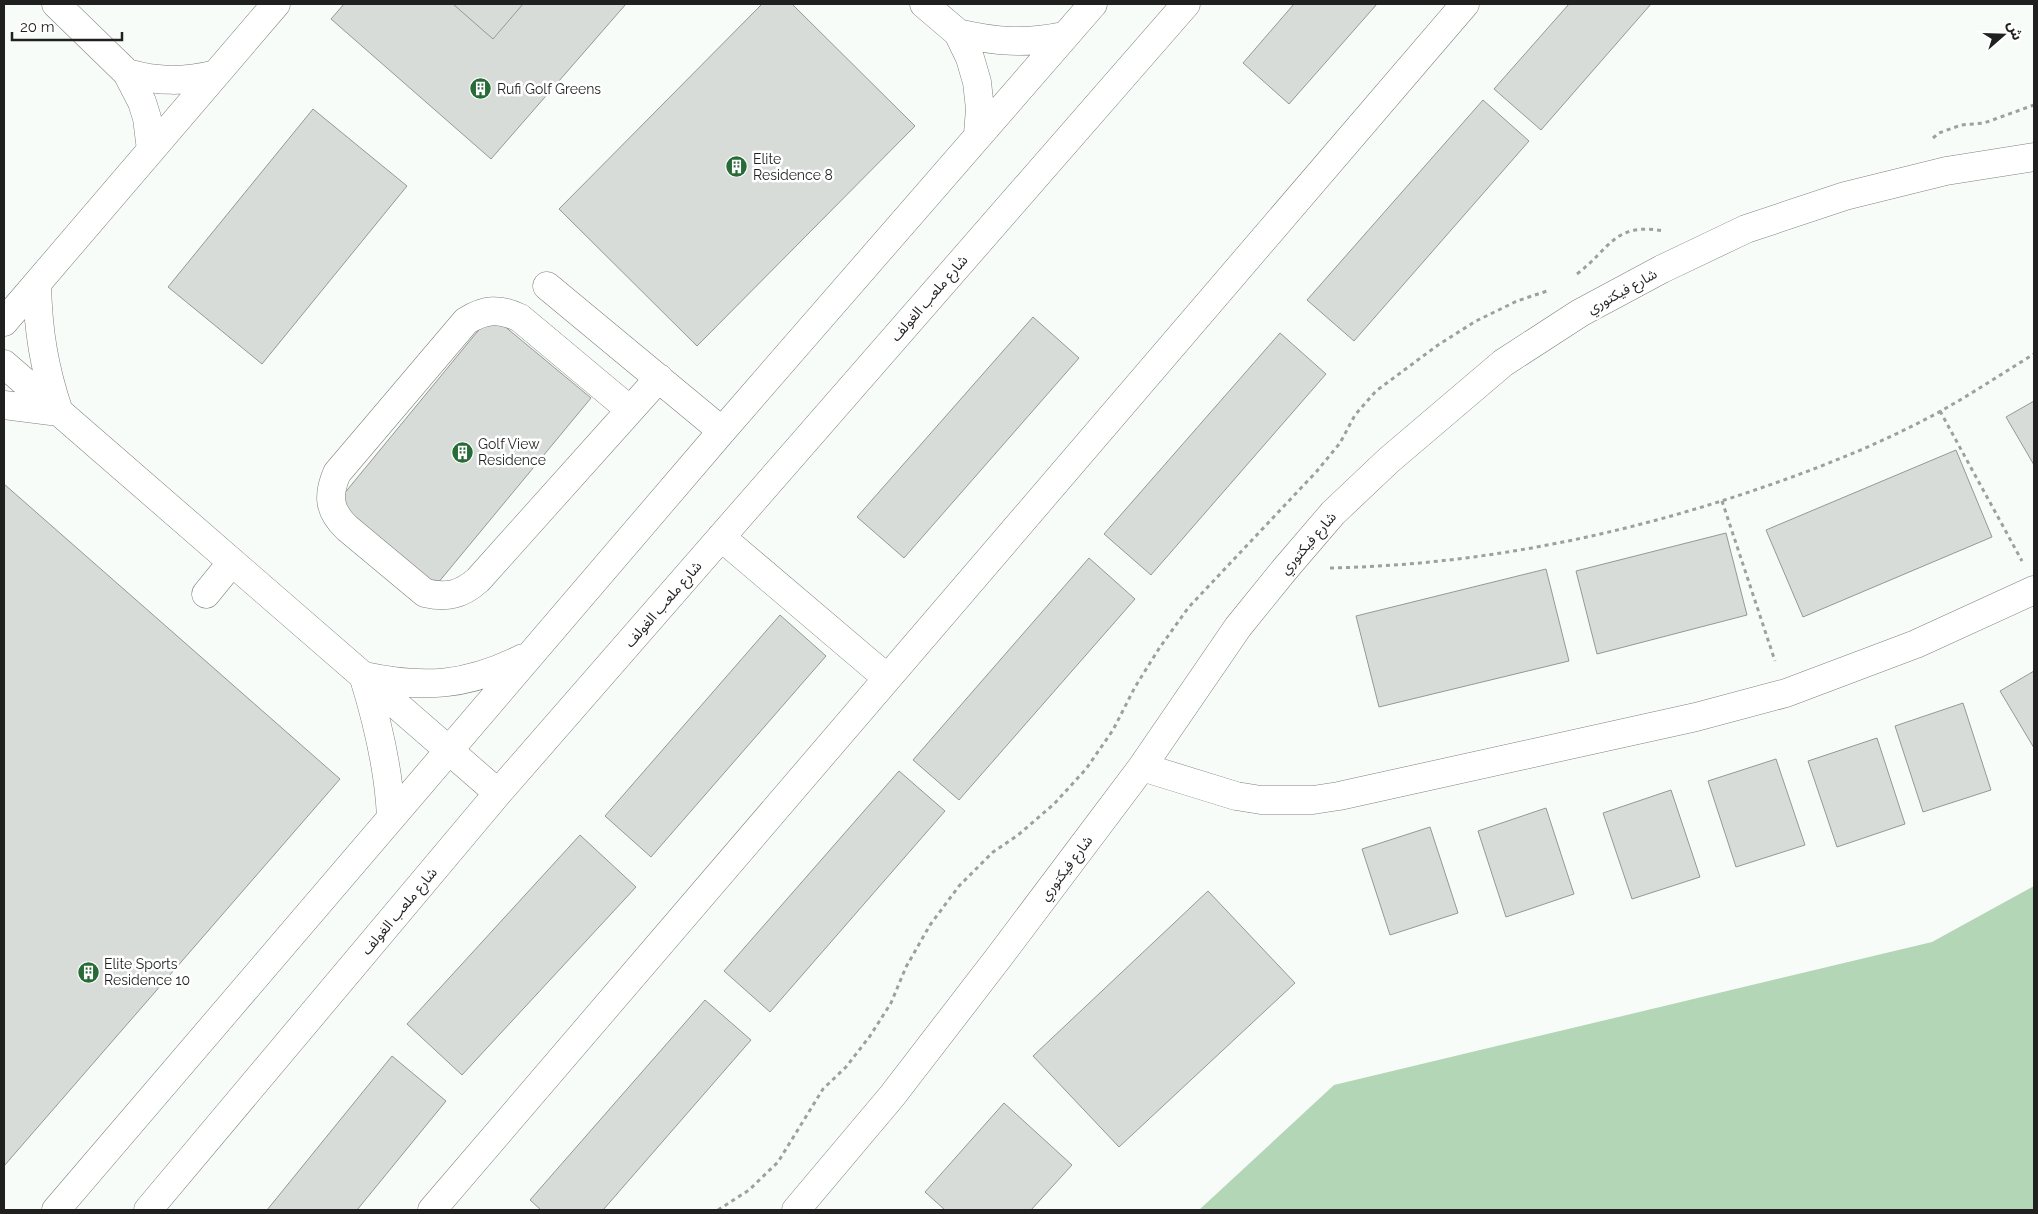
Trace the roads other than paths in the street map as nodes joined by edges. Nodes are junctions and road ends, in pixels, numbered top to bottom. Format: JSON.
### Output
{"nodes":[{"id":1,"x":56,"y":4,"type":"edge"},
{"id":2,"x":276,"y":4,"type":"edge"},
{"id":3,"x":924,"y":4,"type":"edge"},
{"id":4,"x":1093,"y":4,"type":"edge"},
{"id":5,"x":1465,"y":4,"type":"edge"},
{"id":6,"x":1182,"y":5,"type":"edge"},
{"id":7,"x":958,"y":33,"type":"junction"},
{"id":8,"x":1064,"y":36,"type":"junction"},
{"id":9,"x":127,"y":73,"type":"junction"},
{"id":10,"x":216,"y":74,"type":"junction"},
{"id":11,"x":978,"y":134,"type":"junction"},
{"id":12,"x":151,"y":150,"type":"junction"},
{"id":13,"x":2034,"y":157,"type":"edge"},
{"id":14,"x":37,"y":284,"type":"junction"},
{"id":15,"x":547,"y":286,"type":"dead end"},
{"id":16,"x":4,"y":322,"type":"edge"},
{"id":17,"x":4,"y":364,"type":"edge"},
{"id":18,"x":659,"y":378,"type":"junction"},
{"id":19,"x":4,"y":406,"type":"edge"},
{"id":20,"x":630,"y":410,"type":"junction"},
{"id":21,"x":59,"y":412,"type":"junction"},
{"id":22,"x":722,"y":431,"type":"junction"},
{"id":23,"x":721,"y":537,"type":"junction"},
{"id":24,"x":232,"y":562,"type":"junction"},
{"id":25,"x":2030,"y":578,"type":"edge"},
{"id":26,"x":206,"y":594,"type":"dead end"},
{"id":27,"x":531,"y":654,"type":"junction"},
{"id":28,"x":363,"y":675,"type":"junction"},
{"id":29,"x":887,"y":678,"type":"junction"},
{"id":30,"x":448,"y":750,"type":"junction"},
{"id":31,"x":1142,"y":766,"type":"junction"},
{"id":32,"x":498,"y":793,"type":"junction"},
{"id":33,"x":391,"y":818,"type":"junction"},
{"id":34,"x":56,"y":1210,"type":"edge"},
{"id":35,"x":148,"y":1210,"type":"edge"},
{"id":36,"x":432,"y":1210,"type":"edge"},
{"id":37,"x":796,"y":1210,"type":"edge"}],
"edges":[{"from":1,"to":9,"type":"street"},
{"from":2,"to":10,"type":"street"},
{"from":3,"to":7,"type":"street"},
{"from":4,"to":8,"type":"street"},
{"from":5,"to":29,"type":"street"},
{"from":6,"to":23,"type":"street","name":"شارع ملعب الغولف"},
{"from":7,"to":8,"type":"street"},
{"from":7,"to":11,"type":"street"},
{"from":8,"to":11,"type":"street"},
{"from":9,"to":10,"type":"street"},
{"from":9,"to":12,"type":"street"},
{"from":10,"to":12,"type":"street"},
{"from":11,"to":22,"type":"street"},
{"from":12,"to":14,"type":"street"},
{"from":13,"to":31,"type":"street","name":"شارع فيكتوري"},
{"from":14,"to":16,"type":"street"},
{"from":14,"to":21,"type":"street"},
{"from":15,"to":18,"type":"street"},
{"from":17,"to":21,"type":"street"},
{"from":18,"to":20,"type":"street"},
{"from":18,"to":22,"type":"street"},
{"from":19,"to":21,"type":"street"},
{"from":20,"to":20,"type":"street"},
{"from":21,"to":24,"type":"street"},
{"from":22,"to":27,"type":"street"},
{"from":23,"to":29,"type":"street"},
{"from":23,"to":32,"type":"street","name":"شارع ملعب الغولف"},
{"from":24,"to":26,"type":"street"},
{"from":24,"to":28,"type":"street"},
{"from":25,"to":31,"type":"street"},
{"from":27,"to":28,"type":"street"},
{"from":27,"to":30,"type":"street"},
{"from":28,"to":30,"type":"street"},
{"from":28,"to":33,"type":"street"},
{"from":29,"to":36,"type":"street"},
{"from":30,"to":32,"type":"street"},
{"from":30,"to":33,"type":"street"},
{"from":31,"to":37,"type":"street","name":"شارع فيكتوري"},
{"from":32,"to":35,"type":"street","name":"شارع ملعب الغولف"},
{"from":33,"to":34,"type":"street"}]}
